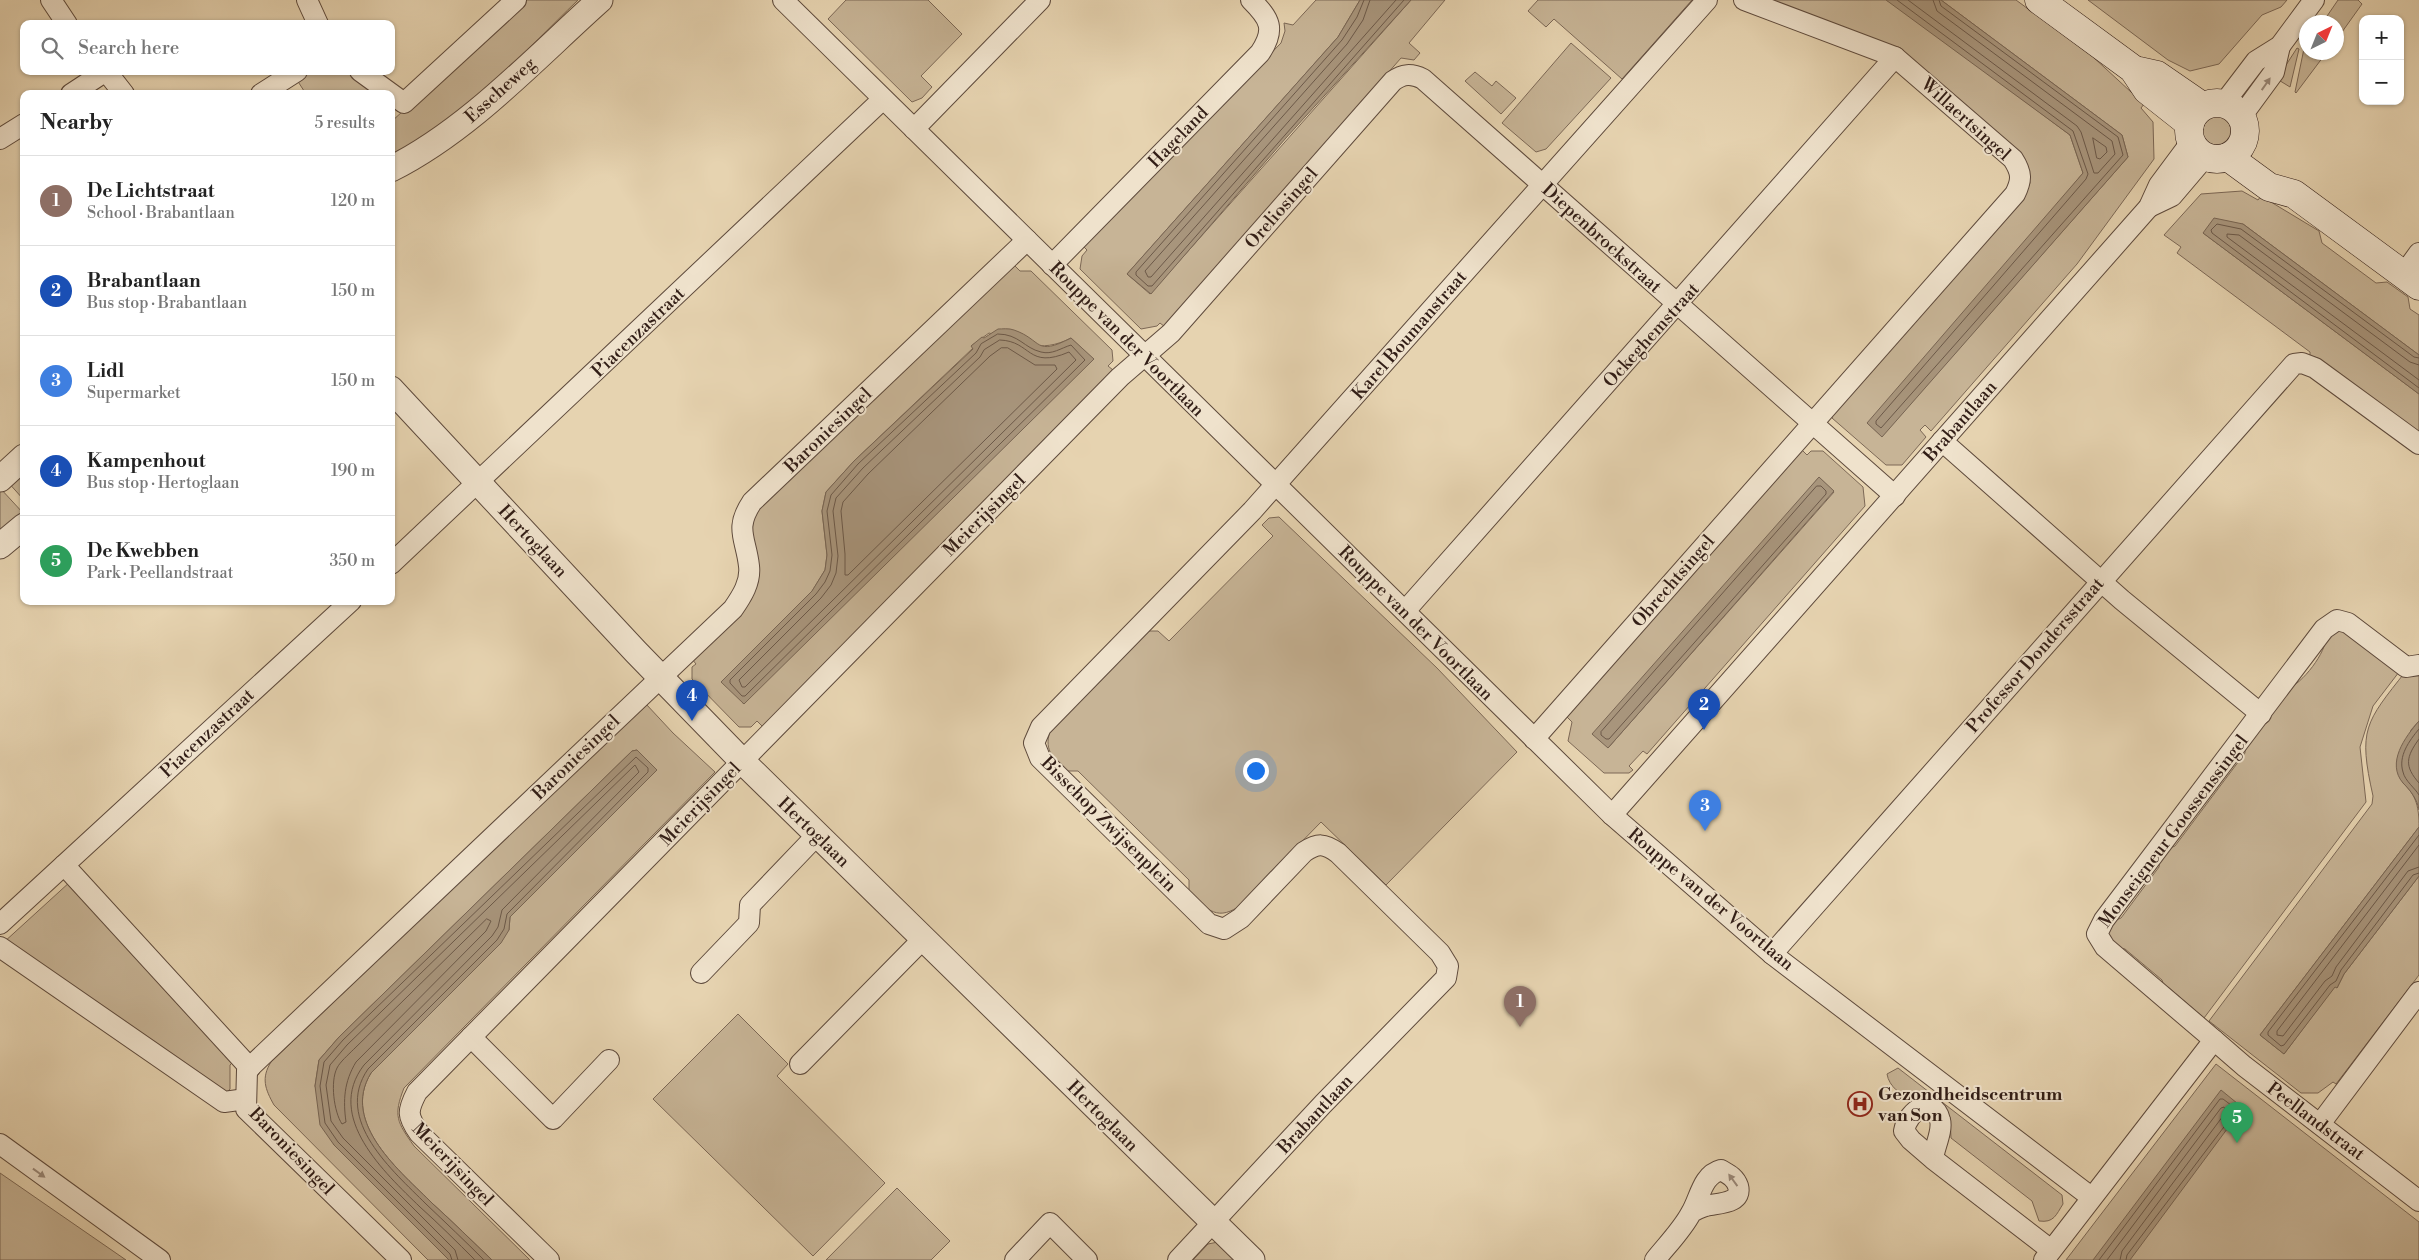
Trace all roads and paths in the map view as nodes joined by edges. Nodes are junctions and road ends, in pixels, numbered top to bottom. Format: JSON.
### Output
{"nodes":[{"id":1,"x":51,"y":0,"type":"edge"},
{"id":2,"x":307,"y":0,"type":"edge"},
{"id":3,"x":516,"y":0,"type":"edge"},
{"id":4,"x":600,"y":0,"type":"edge"},
{"id":5,"x":783,"y":0,"type":"edge"},
{"id":6,"x":1040,"y":0,"type":"edge"},
{"id":7,"x":1251,"y":0,"type":"edge"},
{"id":8,"x":1707,"y":0,"type":"edge"},
{"id":9,"x":1744,"y":0,"type":"edge"},
{"id":10,"x":2039,"y":0,"type":"edge"},
{"id":11,"x":2314,"y":0,"type":"edge"},
{"id":12,"x":64,"y":20,"type":"edge"},
{"id":13,"x":316,"y":20,"type":"edge"},
{"id":14,"x":1895,"y":57,"type":"junction"},
{"id":15,"x":100,"y":75,"type":"edge"},
{"id":16,"x":109,"y":75,"type":"edge"},
{"id":17,"x":291,"y":75,"type":"edge"},
{"id":18,"x":366,"y":75,"type":"edge"},
{"id":19,"x":1422,"y":79,"type":"joint"},
{"id":20,"x":77,"y":90,"type":"edge"},
{"id":21,"x":121,"y":90,"type":"edge"},
{"id":22,"x":267,"y":90,"type":"edge"},
{"id":23,"x":386,"y":90,"type":"edge"},
{"id":24,"x":395,"y":96,"type":"edge"},
{"id":25,"x":883,"y":99,"type":"junction"},
{"id":26,"x":20,"y":126,"type":"edge"},
{"id":27,"x":914,"y":129,"type":"junction"},
{"id":28,"x":2216,"y":131,"type":"junction"},
{"id":29,"x":0,"y":139,"type":"edge"},
{"id":30,"x":395,"y":167,"type":"edge"},
{"id":31,"x":1542,"y":184,"type":"junction"},
{"id":32,"x":1027,"y":240,"type":"junction"},
{"id":33,"x":2419,"y":253,"type":"edge"},
{"id":34,"x":1052,"y":265,"type":"junction"},
{"id":35,"x":2411,"y":280,"type":"edge"},
{"id":36,"x":1677,"y":304,"type":"junction"},
{"id":37,"x":1144,"y":356,"type":"junction"},
{"id":38,"x":395,"y":394,"type":"edge"},
{"id":39,"x":1812,"y":423,"type":"junction"},
{"id":40,"x":1942,"y":442,"type":"junction"},
{"id":41,"x":2419,"y":444,"type":"edge"},
{"id":42,"x":20,"y":461,"type":"edge"},
{"id":43,"x":0,"y":479,"type":"edge"},
{"id":44,"x":479,"y":483,"type":"junction"},
{"id":45,"x":1276,"y":485,"type":"junction"},
{"id":46,"x":1895,"y":496,"type":"junction"},
{"id":47,"x":20,"y":529,"type":"edge"},
{"id":48,"x":0,"y":546,"type":"edge"},
{"id":49,"x":395,"y":560,"type":"edge"},
{"id":50,"x":2100,"y":581,"type":"junction"},
{"id":51,"x":347,"y":605,"type":"edge"},
{"id":52,"x":1405,"y":611,"type":"junction"},
{"id":53,"x":2419,"y":665,"type":"edge"},
{"id":54,"x":660,"y":677,"type":"junction"},
{"id":55,"x":2261,"y":714,"type":"junction"},
{"id":56,"x":1534,"y":739,"type":"junction"},
{"id":57,"x":742,"y":761,"type":"junction"},
{"id":58,"x":1612,"y":815,"type":"junction"},
{"id":59,"x":817,"y":835,"type":"junction"},
{"id":60,"x":64,"y":864,"type":"junction"},
{"id":61,"x":0,"y":924,"type":"edge"},
{"id":62,"x":923,"y":939,"type":"junction"},
{"id":63,"x":0,"y":947,"type":"edge"},
{"id":64,"x":1772,"y":954,"type":"junction"},
{"id":65,"x":1448,"y":966,"type":"joint"},
{"id":66,"x":700,"y":973,"type":"dead end"},
{"id":67,"x":2419,"y":992,"type":"edge"},
{"id":68,"x":471,"y":1037,"type":"junction"},
{"id":69,"x":2214,"y":1040,"type":"junction"},
{"id":70,"x":609,"y":1060,"type":"dead end"},
{"id":71,"x":800,"y":1064,"type":"dead end"},
{"id":72,"x":250,"y":1068,"type":"junction"},
{"id":73,"x":246,"y":1099,"type":"junction"},
{"id":74,"x":2320,"y":1124,"type":"junction"},
{"id":75,"x":0,"y":1144,"type":"edge"},
{"id":76,"x":1933,"y":1160,"type":"dead end"},
{"id":77,"x":2091,"y":1197,"type":"junction"},
{"id":78,"x":2419,"y":1201,"type":"edge"},
{"id":79,"x":1692,"y":1212,"type":"dead end"},
{"id":80,"x":1213,"y":1223,"type":"junction"},
{"id":81,"x":2047,"y":1255,"type":"edge"},
{"id":82,"x":160,"y":1260,"type":"edge"},
{"id":83,"x":401,"y":1260,"type":"edge"},
{"id":84,"x":548,"y":1260,"type":"edge"},
{"id":85,"x":1014,"y":1260,"type":"edge"},
{"id":86,"x":1087,"y":1260,"type":"edge"},
{"id":87,"x":1178,"y":1260,"type":"edge"},
{"id":88,"x":1252,"y":1260,"type":"edge"},
{"id":89,"x":1656,"y":1260,"type":"edge"}],
"edges":[{"from":1,"to":12,"type":"street"},
{"from":2,"to":13,"type":"street"},
{"from":3,"to":24,"type":"street"},
{"from":4,"to":30,"type":"street","name":"Esscheweg"},
{"from":5,"to":25,"type":"street","name":"Rouppe van der Voortlaan"},
{"from":6,"to":27,"type":"street"},
{"from":7,"to":34,"type":"street","name":"Hageland"},
{"from":8,"to":31,"type":"street"},
{"from":9,"to":14,"type":"street","name":"Willaertsingel"},
{"from":10,"to":28,"type":"main road"},
{"from":11,"to":28,"type":"street","name":"Brabantlaan"},
{"from":14,"to":36,"type":"street","name":"Ockeghemstraat"},
{"from":14,"to":39,"type":"street","name":"Willaertsingel"},
{"from":15,"to":20,"type":"street"},
{"from":16,"to":21,"type":"street"},
{"from":17,"to":22,"type":"street"},
{"from":18,"to":23,"type":"street"},
{"from":19,"to":31,"type":"street","name":"Diepenbrockstraat"},
{"from":19,"to":37,"type":"street","name":"Oreliosingel"},
{"from":25,"to":27,"type":"street","name":"Rouppe van der Voortlaan"},
{"from":25,"to":44,"type":"street","name":"Piacenzastraat"},
{"from":26,"to":29,"type":"street"},
{"from":27,"to":32,"type":"street","name":"Rouppe van der Voortlaan"},
{"from":28,"to":35,"type":"main road"},
{"from":28,"to":40,"type":"street","name":"Brabantlaan"},
{"from":31,"to":36,"type":"street","name":"Diepenbrockstraat"},
{"from":31,"to":45,"type":"street","name":"Karel Boumanstraat"},
{"from":32,"to":34,"type":"street","name":"Rouppe van der Voortlaan"},
{"from":32,"to":54,"type":"street","name":"Baroniesingel"},
{"from":33,"to":35,"type":"street"},
{"from":34,"to":37,"type":"street","name":"Rouppe van der Voortlaan"},
{"from":36,"to":39,"type":"street","name":"Diepenbrockstraat"},
{"from":36,"to":52,"type":"street","name":"Ockeghemstraat"},
{"from":37,"to":45,"type":"street","name":"Rouppe van der Voortlaan"},
{"from":37,"to":57,"type":"street","name":"Meierijsingel"},
{"from":38,"to":44,"type":"street","name":"Hertoglaan"},
{"from":39,"to":46,"type":"street","name":"Diepenbrockstraat"},
{"from":39,"to":56,"type":"street","name":"Obrechtsingel"},
{"from":40,"to":46,"type":"street","name":"Brabantlaan"},
{"from":40,"to":50,"type":"street"},
{"from":41,"to":50,"type":"street","name":"Professor Dondersstraat"},
{"from":42,"to":43,"type":"street"},
{"from":44,"to":49,"type":"street","name":"Piacenzastraat"},
{"from":44,"to":54,"type":"street","name":"Hertoglaan"},
{"from":45,"to":52,"type":"street","name":"Rouppe van der Voortlaan"},
{"from":45,"to":65,"type":"street","name":"Bisschop Zwijsenplein"},
{"from":46,"to":58,"type":"street","name":"Brabantlaan"},
{"from":47,"to":48,"type":"street"},
{"from":50,"to":55,"type":"street"},
{"from":50,"to":64,"type":"street","name":"Professor Dondersstraat"},
{"from":51,"to":60,"type":"street","name":"Piacenzastraat"},
{"from":52,"to":56,"type":"street","name":"Rouppe van der Voortlaan"},
{"from":53,"to":55,"type":"street","name":"Monseigneur Goossenssingel"},
{"from":54,"to":57,"type":"street","name":"Hertoglaan"},
{"from":54,"to":72,"type":"street","name":"Baroniesingel"},
{"from":55,"to":69,"type":"street","name":"Monseigneur Goossenssingel"},
{"from":56,"to":58,"type":"street","name":"Rouppe van der Voortlaan"},
{"from":57,"to":59,"type":"street","name":"Hertoglaan"},
{"from":57,"to":68,"type":"street","name":"Meierijsingel"},
{"from":58,"to":64,"type":"street","name":"Rouppe van der Voortlaan"},
{"from":59,"to":62,"type":"street","name":"Hertoglaan"},
{"from":59,"to":66,"type":"street"},
{"from":60,"to":61,"type":"street","name":"Piacenzastraat"},
{"from":60,"to":72,"type":"street"},
{"from":62,"to":71,"type":"street"},
{"from":62,"to":80,"type":"street","name":"Hertoglaan"},
{"from":63,"to":73,"type":"street"},
{"from":64,"to":77,"type":"street","name":"Rouppe van der Voortlaan"},
{"from":65,"to":80,"type":"street","name":"Brabantlaan"},
{"from":67,"to":74,"type":"street"},
{"from":68,"to":70,"type":"street"},
{"from":68,"to":84,"type":"street","name":"Meierijsingel"},
{"from":69,"to":74,"type":"street","name":"Peellandstraat"},
{"from":69,"to":77,"type":"street"},
{"from":72,"to":73,"type":"street","name":"Baroniesingel"},
{"from":73,"to":83,"type":"street","name":"Baroniesingel"},
{"from":74,"to":78,"type":"street","name":"Peellandstraat"},
{"from":75,"to":82,"type":"street","one_way":true},
{"from":76,"to":81,"type":"street"},
{"from":77,"to":81,"type":"street"},
{"from":79,"to":89,"type":"street"},
{"from":80,"to":87,"type":"street","name":"Brabantlaan"},
{"from":80,"to":88,"type":"street","name":"Hertoglaan"},
{"from":85,"to":86,"type":"street"}]}
